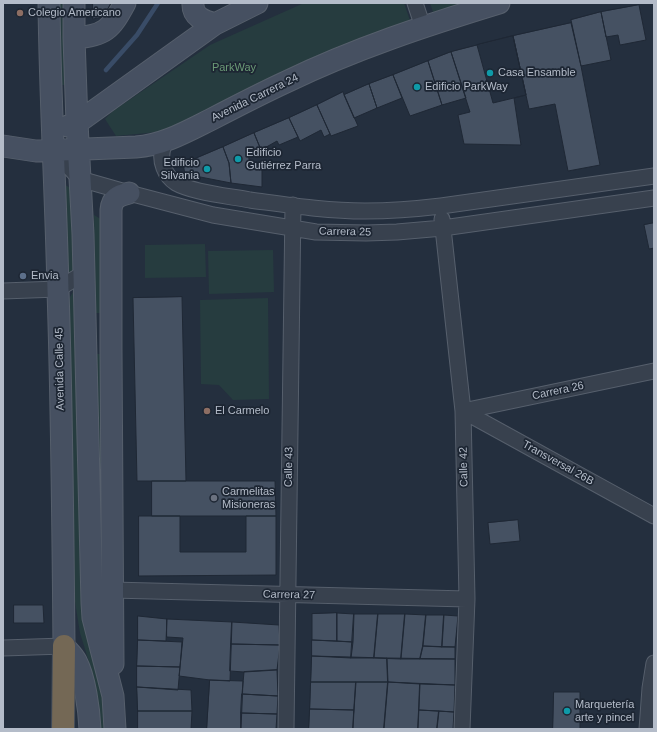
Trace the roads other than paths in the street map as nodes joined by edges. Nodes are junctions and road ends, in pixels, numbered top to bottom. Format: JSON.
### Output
{"nodes":[{"id":1,"x":49,"y":3,"type":"edge"},
{"id":2,"x":74,"y":3,"type":"edge"},
{"id":3,"x":125,"y":3,"type":"edge"},
{"id":4,"x":193,"y":3,"type":"edge"},
{"id":5,"x":257,"y":3,"type":"edge"},
{"id":6,"x":415,"y":3,"type":"edge"},
{"id":7,"x":499,"y":3,"type":"edge"},
{"id":8,"x":215,"y":24,"type":"junction"},
{"id":9,"x":423,"y":27,"type":"junction"},
{"id":10,"x":74,"y":38,"type":"junction"},
{"id":11,"x":77,"y":123,"type":"junction"},
{"id":12,"x":3,"y":133,"type":"edge"},
{"id":13,"x":167,"y":140,"type":"junction"},
{"id":14,"x":52,"y":141,"type":"junction"},
{"id":15,"x":3,"y":146,"type":"edge"},
{"id":16,"x":78,"y":149,"type":"junction"},
{"id":17,"x":654,"y":176,"type":"edge"},
{"id":18,"x":80,"y":179,"type":"junction"},
{"id":19,"x":129,"y":193,"type":"junction"},
{"id":20,"x":654,"y":198,"type":"edge"},
{"id":21,"x":293,"y":205,"type":"junction"},
{"id":22,"x":441,"y":206,"type":"junction"},
{"id":23,"x":292,"y":228,"type":"junction"},
{"id":24,"x":443,"y":228,"type":"junction"},
{"id":25,"x":84,"y":273,"type":"junction"},
{"id":26,"x":58,"y":289,"type":"junction"},
{"id":27,"x":3,"y":291,"type":"edge"},
{"id":28,"x":85,"y":317,"type":"junction"},
{"id":29,"x":111,"y":350,"type":"junction"},
{"id":30,"x":654,"y":371,"type":"edge"},
{"id":31,"x":463,"y":411,"type":"junction"},
{"id":32,"x":654,"y":516,"type":"edge"},
{"id":33,"x":112,"y":590,"type":"junction"},
{"id":34,"x":288,"y":595,"type":"junction"},
{"id":35,"x":467,"y":599,"type":"junction"},
{"id":36,"x":64,"y":646,"type":"junction"},
{"id":37,"x":3,"y":648,"type":"edge"},
{"id":38,"x":654,"y":663,"type":"edge"},
{"id":39,"x":113,"y":696,"type":"junction"},
{"id":40,"x":63,"y":729,"type":"edge"},
{"id":41,"x":90,"y":729,"type":"edge"},
{"id":42,"x":115,"y":729,"type":"edge"},
{"id":43,"x":286,"y":729,"type":"edge"},
{"id":44,"x":462,"y":729,"type":"edge"},
{"id":45,"x":647,"y":729,"type":"edge"}],
"edges":[{"from":1,"to":14,"type":"main road","name":"Avenida Calle 45"},
{"from":2,"to":10,"type":"main road"},
{"from":3,"to":10,"type":"main road"},
{"from":4,"to":8,"type":"main road"},
{"from":5,"to":8,"type":"main road","name":"Avenida Carrera 24"},
{"from":6,"to":9,"type":"street"},
{"from":7,"to":9,"type":"main road","name":"Avenida Carrera 24"},
{"from":8,"to":11,"type":"main road","name":"Avenida Carrera 24"},
{"from":9,"to":13,"type":"main road","name":"Avenida Carrera 24"},
{"from":10,"to":11,"type":"main road"},
{"from":11,"to":14,"type":"main road","name":"Avenida Carrera 24"},
{"from":11,"to":16,"type":"main road"},
{"from":12,"to":14,"type":"main road","name":"Avenida Carrera 24"},
{"from":13,"to":16,"type":"main road","name":"Avenida Carrera 24"},
{"from":13,"to":21,"type":"street","name":"Carrera 25"},
{"from":14,"to":15,"type":"main road","name":"Avenida Carrera 24"},
{"from":14,"to":16,"type":"main road","name":"Avenida Carrera 24"},
{"from":14,"to":18,"type":"street"},
{"from":14,"to":26,"type":"main road","name":"Avenida Calle 45"},
{"from":16,"to":18,"type":"main road"},
{"from":17,"to":22,"type":"street","name":"Carrera 25"},
{"from":18,"to":19,"type":"street","name":"Carrera 25"},
{"from":18,"to":25,"type":"main road"},
{"from":19,"to":23,"type":"street","name":"Carrera 25"},
{"from":19,"to":29,"type":"main road"},
{"from":20,"to":24,"type":"street","name":"Carrera 25"},
{"from":21,"to":22,"type":"street","name":"Carrera 25"},
{"from":21,"to":23,"type":"street","name":"Calle 43"},
{"from":22,"to":24,"type":"street","name":"Calle 42"},
{"from":23,"to":24,"type":"street","name":"Carrera 25"},
{"from":23,"to":34,"type":"street","name":"Calle 43"},
{"from":24,"to":31,"type":"street","name":"Calle 42"},
{"from":25,"to":26,"type":"street"},
{"from":25,"to":28,"type":"main road"},
{"from":26,"to":27,"type":"street"},
{"from":26,"to":36,"type":"main road","name":"Avenida Calle 45"},
{"from":28,"to":29,"type":"main road"},
{"from":28,"to":39,"type":"main road"},
{"from":29,"to":33,"type":"main road"},
{"from":30,"to":31,"type":"street","name":"Carrera 26"},
{"from":31,"to":32,"type":"street","name":"Transversal 26B"},
{"from":31,"to":35,"type":"street","name":"Calle 42"},
{"from":33,"to":34,"type":"street","name":"Carrera 27"},
{"from":33,"to":39,"type":"main road"},
{"from":34,"to":35,"type":"street","name":"Carrera 27"},
{"from":34,"to":43,"type":"street","name":"Calle 43"},
{"from":35,"to":44,"type":"street","name":"Calle 42"},
{"from":36,"to":37,"type":"street"},
{"from":36,"to":40,"type":"highway"},
{"from":36,"to":41,"type":"main road"},
{"from":38,"to":45,"type":"street"},
{"from":39,"to":42,"type":"main road"}]}
